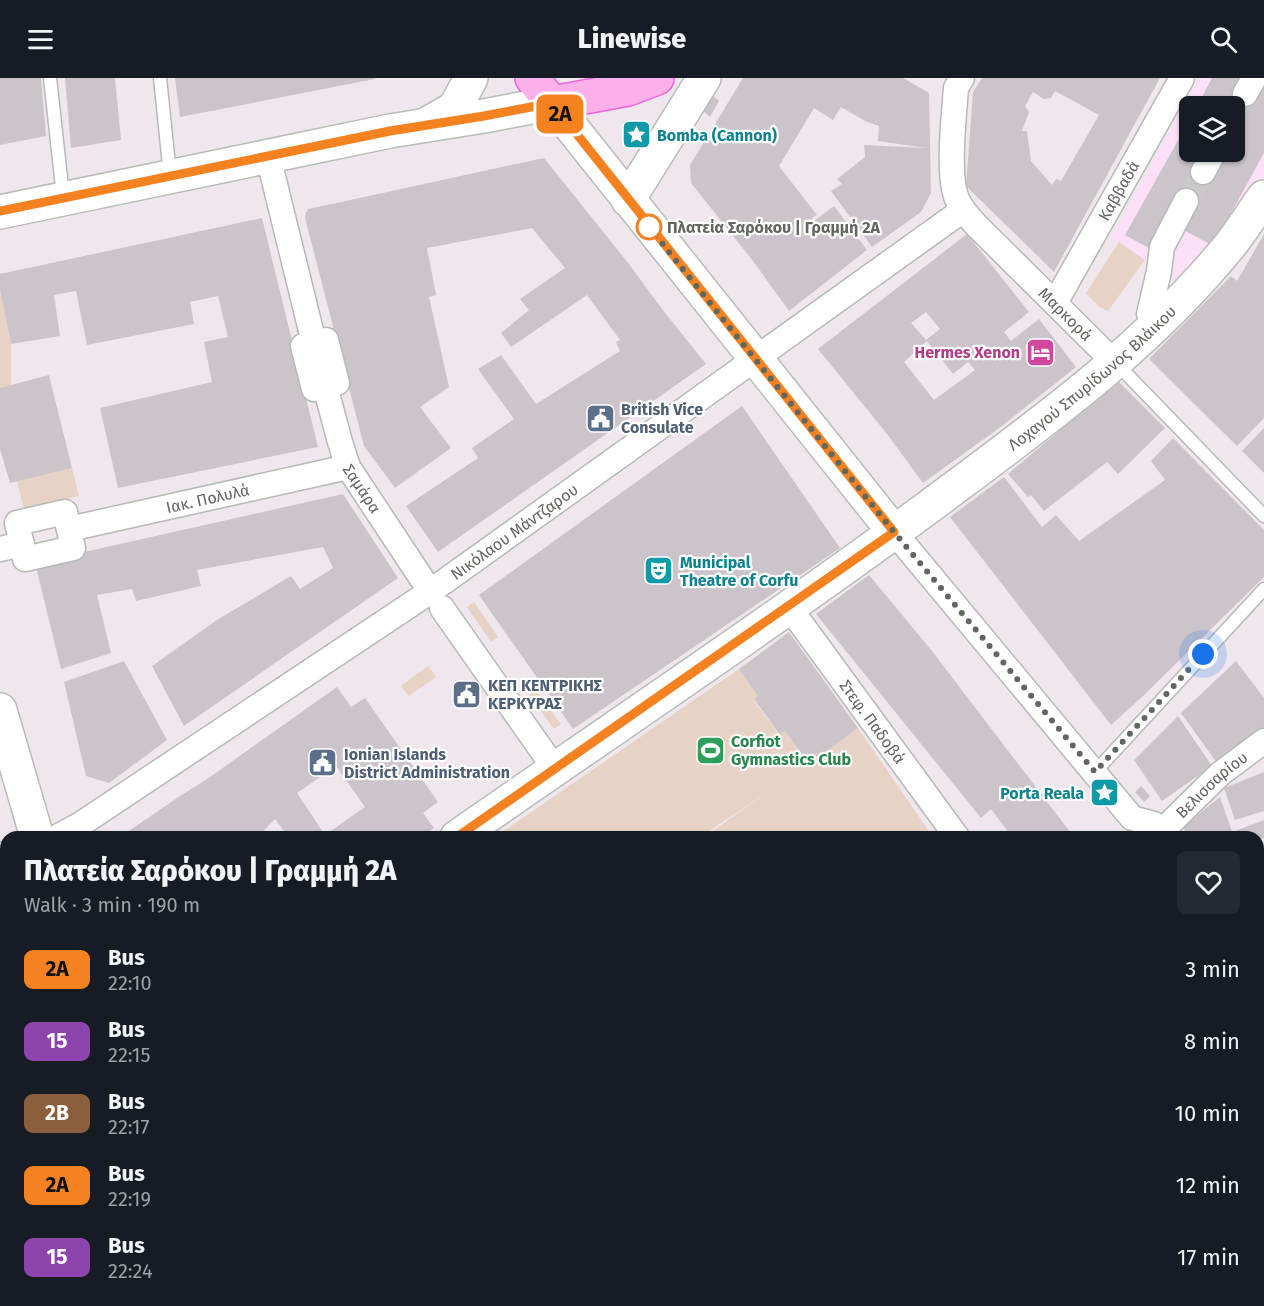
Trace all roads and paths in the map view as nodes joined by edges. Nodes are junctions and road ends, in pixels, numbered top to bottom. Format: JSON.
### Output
{"nodes":[{"id":1,"x":50,"y":78,"type":"edge"},
{"id":2,"x":160,"y":78,"type":"edge"},
{"id":3,"x":471,"y":78,"type":"edge"},
{"id":4,"x":532,"y":78,"type":"edge"},
{"id":5,"x":657,"y":78,"type":"edge"},
{"id":6,"x":704,"y":78,"type":"edge"},
{"id":7,"x":1182,"y":78,"type":"edge"},
{"id":8,"x":952,"y":81,"type":"edge"},
{"id":9,"x":552,"y":103,"type":"junction"},
{"id":10,"x":427,"y":124,"type":"junction"},
{"id":11,"x":268,"y":156,"type":"junction"},
{"id":12,"x":170,"y":177,"type":"junction"},
{"id":13,"x":1264,"y":197,"type":"edge"},
{"id":14,"x":63,"y":198,"type":"junction"},
{"id":15,"x":628,"y":200,"type":"junction"},
{"id":16,"x":1186,"y":201,"type":"tunnel mouth"},
{"id":17,"x":963,"y":210,"type":"junction"},
{"id":18,"x":0,"y":212,"type":"edge"},
{"id":19,"x":1056,"y":303,"type":"junction"},
{"id":20,"x":1149,"y":314,"type":"dead end"},
{"id":21,"x":755,"y":359,"type":"junction"},
{"id":22,"x":1115,"y":363,"type":"junction"},
{"id":23,"x":348,"y":467,"type":"junction"},
{"id":24,"x":1264,"y":516,"type":"edge"},
{"id":25,"x":894,"y":532,"type":"junction"},
{"id":26,"x":11,"y":546,"type":"edge"},
{"id":27,"x":422,"y":579,"type":"dead end"},
{"id":28,"x":1264,"y":589,"type":"edge"},
{"id":29,"x":442,"y":608,"type":"dead end"},
{"id":30,"x":789,"y":608,"type":"junction"},
{"id":31,"x":0,"y":710,"type":"edge"},
{"id":32,"x":1264,"y":741,"type":"edge"},
{"id":33,"x":555,"y":769,"type":"junction"},
{"id":34,"x":1095,"y":772,"type":"junction"},
{"id":35,"x":35,"y":831,"type":"edge"},
{"id":36,"x":68,"y":831,"type":"edge"},
{"id":37,"x":466,"y":831,"type":"edge"},
{"id":38,"x":953,"y":831,"type":"edge"},
{"id":39,"x":1160,"y":831,"type":"edge"},
{"id":40,"x":1166,"y":831,"type":"edge"}],
"edges":[{"from":1,"to":14,"type":"lane"},
{"from":2,"to":12,"type":"lane"},
{"from":3,"to":10,"type":"main road"},
{"from":4,"to":9,"type":"main road"},
{"from":5,"to":9,"type":"main road"},
{"from":6,"to":15,"type":"main road"},
{"from":7,"to":19,"type":"street","name":"Καββαδά"},
{"from":8,"to":17,"type":"street","name":"Μαρκορά"},
{"from":9,"to":10,"type":"main road"},
{"from":9,"to":15,"type":"main road"},
{"from":10,"to":11,"type":"main road"},
{"from":11,"to":12,"type":"main road"},
{"from":11,"to":23,"type":"street","name":"Σαμάρα"},
{"from":12,"to":14,"type":"main road"},
{"from":13,"to":22,"type":"main road","name":"Λοχαγού Σπυρίδωνος Βλάικου"},
{"from":14,"to":18,"type":"main road"},
{"from":15,"to":21,"type":"main road"},
{"from":16,"to":20,"type":"street"},
{"from":17,"to":19,"type":"street","name":"Μαρκορά"},
{"from":17,"to":21,"type":"street","name":"Νικόλαου Μάντζαρου"},
{"from":19,"to":22,"type":"street","name":"Μαρκορά"},
{"from":21,"to":25,"type":"main road"},
{"from":21,"to":36,"type":"street","name":"Νικόλαου Μάντζαρου"},
{"from":22,"to":24,"type":"lane","name":"Μαρκορά"},
{"from":22,"to":25,"type":"main road","name":"Λοχαγού Σπυρίδωνος Βλάικου"},
{"from":23,"to":26,"type":"street","name":"Ιακ. Πολυλά"},
{"from":23,"to":27,"type":"street","name":"Σαμάρα"},
{"from":25,"to":30,"type":"main road","name":"Λοχαγού Σπυρίδωνος Βλάικου"},
{"from":25,"to":34,"type":"street"},
{"from":28,"to":34,"type":"lane"},
{"from":29,"to":33,"type":"street"},
{"from":30,"to":33,"type":"main road","name":"Λοχαγού Σπυρίδωνος Βλάικου"},
{"from":30,"to":38,"type":"street","name":"Στεφ. Παδοβά"},
{"from":31,"to":35,"type":"main road"},
{"from":32,"to":40,"type":"street","name":"Βελισσαρίου"},
{"from":33,"to":37,"type":"main road","name":"Λοχαγού Σπυρίδωνος Βλάικου"},
{"from":34,"to":39,"type":"street"}]}
